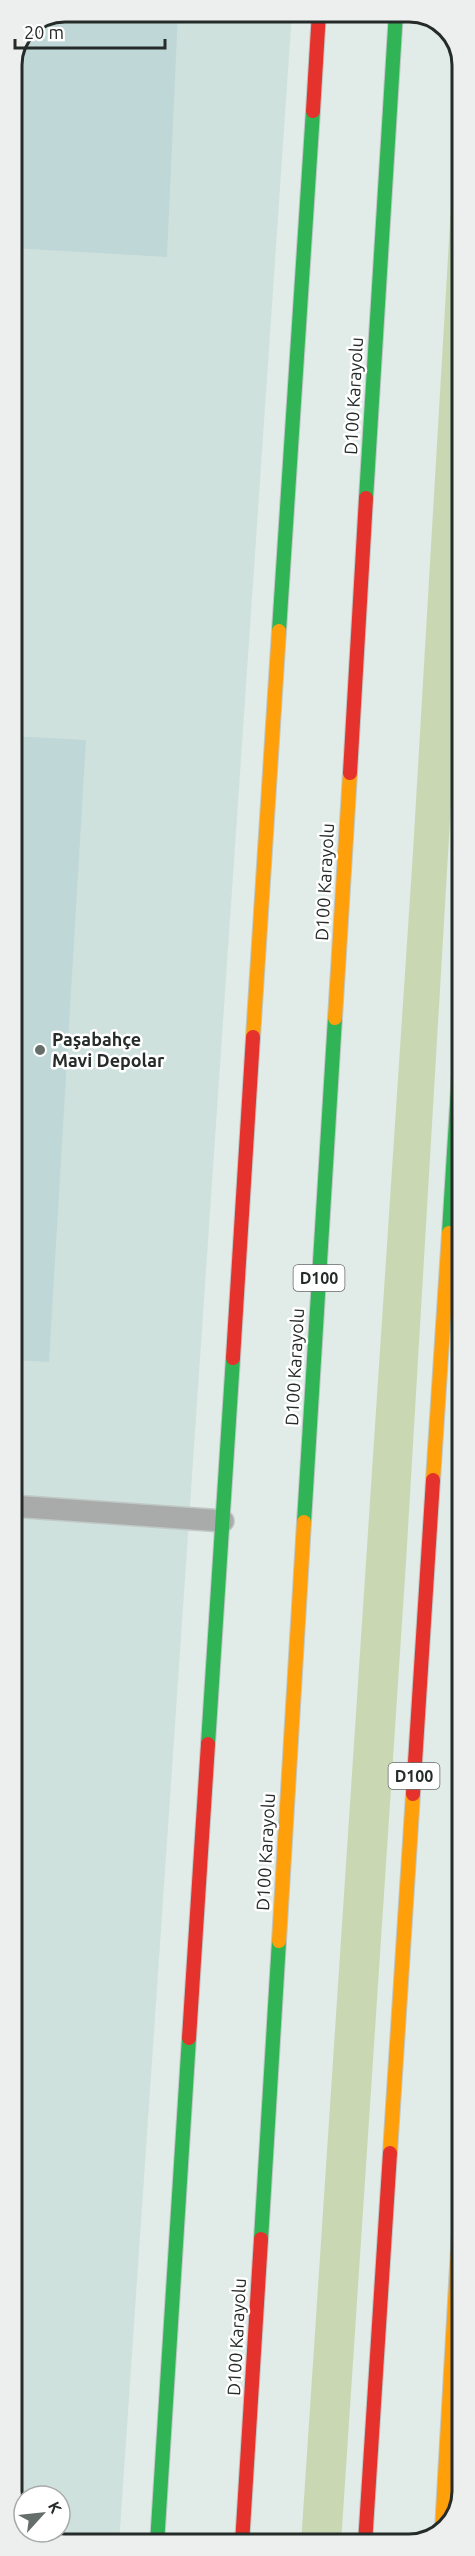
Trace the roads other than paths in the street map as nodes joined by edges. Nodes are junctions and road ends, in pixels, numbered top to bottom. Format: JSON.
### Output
{"nodes":[{"id":1,"x":318,"y":23,"type":"edge"},
{"id":2,"x":395,"y":23,"type":"edge"},
{"id":3,"x":452,"y":1179,"type":"edge"},
{"id":4,"x":23,"y":1507,"type":"edge"},
{"id":5,"x":223,"y":1521,"type":"junction"},
{"id":6,"x":452,"y":2354,"type":"edge"},
{"id":7,"x":443,"y":2518,"type":"edge"},
{"id":8,"x":159,"y":2533,"type":"edge"},
{"id":9,"x":243,"y":2533,"type":"edge"},
{"id":10,"x":365,"y":2533,"type":"edge"}],
"edges":[{"from":1,"to":5,"type":"highway"},
{"from":2,"to":9,"type":"highway","name":"D100 Karayolu","number":"D100"},
{"from":3,"to":10,"type":"highway","number":"D100"},
{"from":4,"to":5,"type":"lane"},
{"from":5,"to":8,"type":"highway"},
{"from":6,"to":7,"type":"highway"}]}
